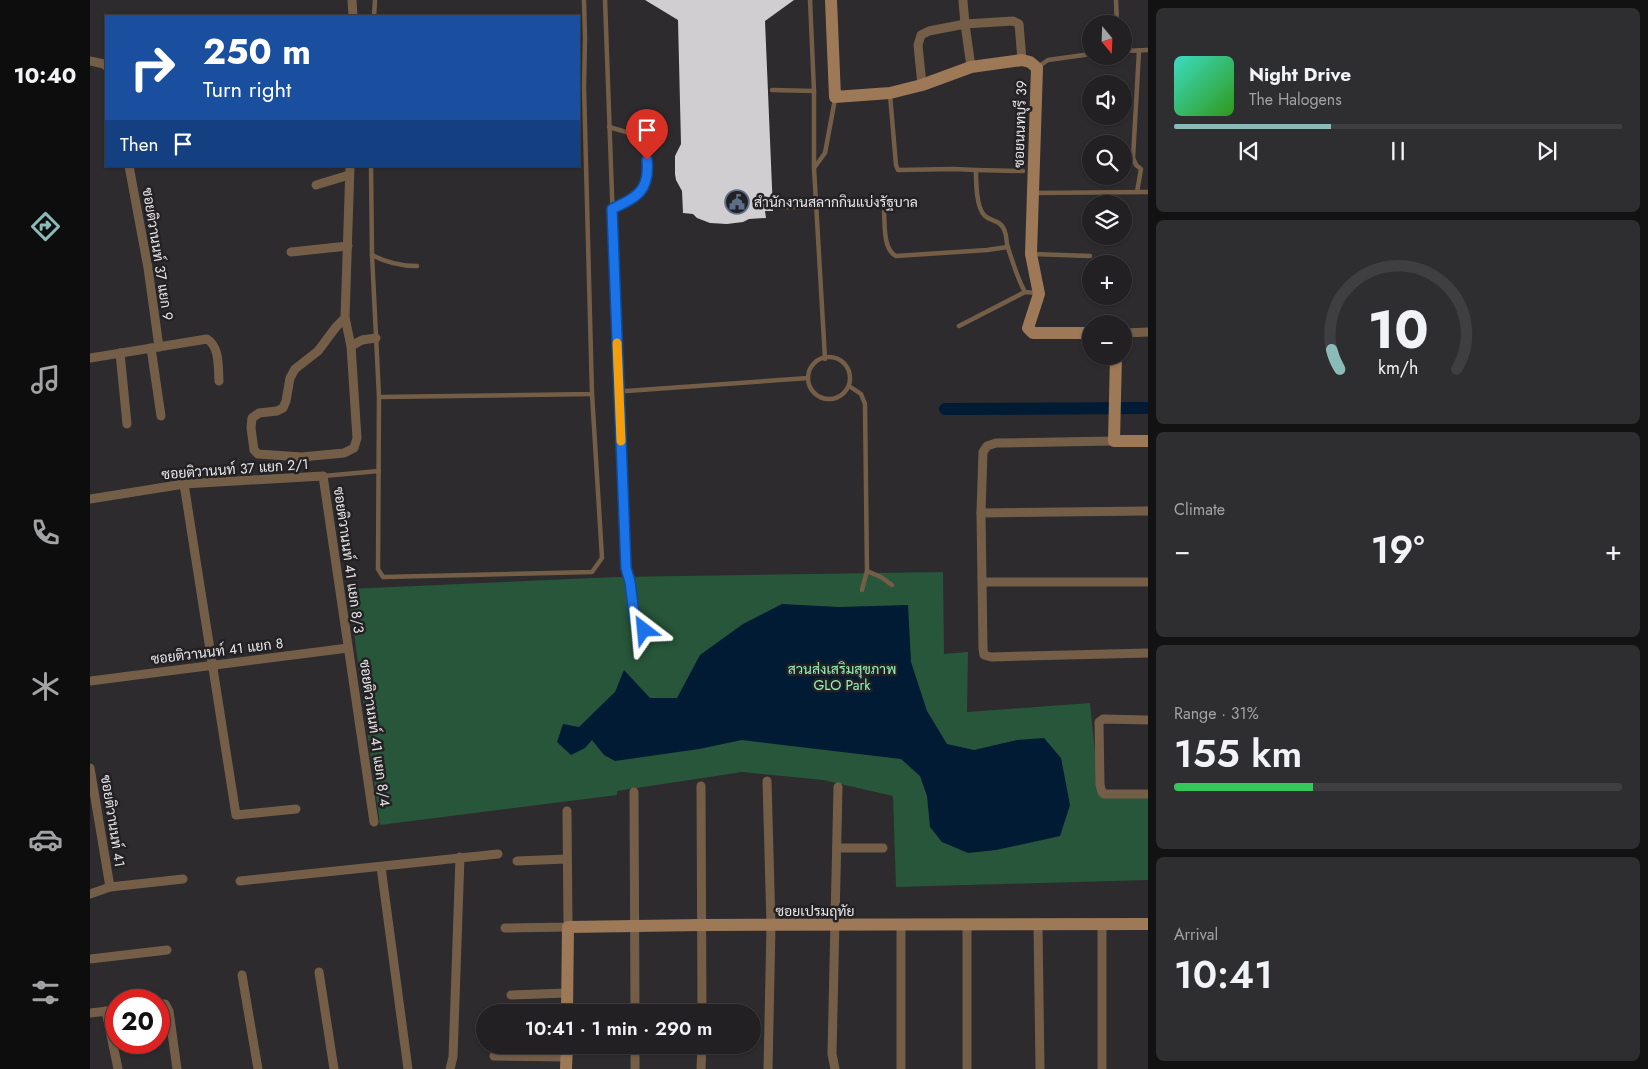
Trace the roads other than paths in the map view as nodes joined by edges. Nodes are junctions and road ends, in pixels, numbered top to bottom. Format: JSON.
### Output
{"nodes":[{"id":1,"x":352,"y":0,"type":"edge"},
{"id":2,"x":375,"y":0,"type":"edge"},
{"id":3,"x":584,"y":0,"type":"edge"},
{"id":4,"x":605,"y":0,"type":"edge"},
{"id":5,"x":810,"y":0,"type":"edge"},
{"id":6,"x":831,"y":0,"type":"edge"},
{"id":7,"x":1116,"y":0,"type":"edge"},
{"id":8,"x":963,"y":1,"type":"edge"},
{"id":9,"x":353,"y":15,"type":"edge"},
{"id":10,"x":374,"y":15,"type":"edge"},
{"id":11,"x":1117,"y":15,"type":"edge"},
{"id":12,"x":965,"y":24,"type":"junction"},
{"id":13,"x":586,"y":38,"type":"junction"},
{"id":14,"x":580,"y":39,"type":"edge"},
{"id":15,"x":1148,"y":50,"type":"edge"},
{"id":16,"x":1132,"y":51,"type":"edge"},
{"id":17,"x":1139,"y":51,"type":"junction"},
{"id":18,"x":1082,"y":55,"type":"edge"},
{"id":19,"x":1022,"y":60,"type":"junction"},
{"id":20,"x":90,"y":61,"type":"edge"},
{"id":21,"x":105,"y":65,"type":"edge"},
{"id":22,"x":971,"y":67,"type":"junction"},
{"id":23,"x":1037,"y":68,"type":"junction"},
{"id":24,"x":922,"y":85,"type":"junction"},
{"id":25,"x":581,"y":86,"type":"edge"},
{"id":26,"x":772,"y":90,"type":"dead end"},
{"id":27,"x":814,"y":91,"type":"junction"},
{"id":28,"x":890,"y":94,"type":"junction"},
{"id":29,"x":835,"y":97,"type":"junction"},
{"id":30,"x":609,"y":127,"type":"junction"},
{"id":31,"x":129,"y":167,"type":"edge"},
{"id":32,"x":372,"y":167,"type":"edge"},
{"id":33,"x":814,"y":168,"type":"junction"},
{"id":34,"x":1141,"y":169,"type":"junction"},
{"id":35,"x":1147,"y":169,"type":"edge"},
{"id":36,"x":976,"y":170,"type":"junction"},
{"id":37,"x":349,"y":171,"type":"edge"},
{"id":38,"x":1023,"y":171,"type":"dead end"},
{"id":39,"x":316,"y":185,"type":"dead end"},
{"id":40,"x":1137,"y":192,"type":"junction"},
{"id":41,"x":1148,"y":192,"type":"edge"},
{"id":42,"x":1033,"y":193,"type":"junction"},
{"id":43,"x":778,"y":207,"type":"dead end"},
{"id":44,"x":816,"y":207,"type":"junction"},
{"id":45,"x":612,"y":209,"type":"junction"},
{"id":46,"x":884,"y":212,"type":"dead end"},
{"id":47,"x":348,"y":246,"type":"junction"},
{"id":48,"x":1008,"y":247,"type":"junction"},
{"id":49,"x":291,"y":252,"type":"dead end"},
{"id":50,"x":1030,"y":254,"type":"junction"},
{"id":51,"x":372,"y":255,"type":"junction"},
{"id":52,"x":1082,"y":256,"type":"edge"},
{"id":53,"x":417,"y":266,"type":"dead end"},
{"id":54,"x":1025,"y":292,"type":"junction"},
{"id":55,"x":1039,"y":294,"type":"junction"},
{"id":56,"x":345,"y":318,"type":"junction"},
{"id":57,"x":959,"y":326,"type":"dead end"},
{"id":58,"x":1148,"y":332,"type":"edge"},
{"id":59,"x":1082,"y":333,"type":"edge"},
{"id":60,"x":1132,"y":333,"type":"edge"},
{"id":61,"x":376,"y":338,"type":"junction"},
{"id":62,"x":351,"y":346,"type":"junction"},
{"id":63,"x":155,"y":347,"type":"junction"},
{"id":64,"x":120,"y":353,"type":"junction"},
{"id":65,"x":90,"y":358,"type":"edge"},
{"id":66,"x":825,"y":359,"type":"junction"},
{"id":67,"x":1116,"y":365,"type":"edge"},
{"id":68,"x":808,"y":378,"type":"junction"},
{"id":69,"x":219,"y":382,"type":"dead end"},
{"id":70,"x":849,"y":386,"type":"junction"},
{"id":71,"x":619,"y":390,"type":"junction"},
{"id":72,"x":592,"y":394,"type":"junction"},
{"id":73,"x":379,"y":397,"type":"junction"},
{"id":74,"x":161,"y":416,"type":"dead end"},
{"id":75,"x":127,"y":424,"type":"dead end"},
{"id":76,"x":1114,"y":441,"type":"junction"},
{"id":77,"x":1148,"y":441,"type":"edge"},
{"id":78,"x":378,"y":471,"type":"junction"},
{"id":79,"x":323,"y":476,"type":"junction"},
{"id":80,"x":184,"y":484,"type":"junction"},
{"id":81,"x":90,"y":499,"type":"edge"},
{"id":82,"x":1148,"y":512,"type":"edge"},
{"id":83,"x":981,"y":513,"type":"junction"},
{"id":84,"x":867,"y":571,"type":"junction"},
{"id":85,"x":983,"y":582,"type":"junction"},
{"id":86,"x":1148,"y":582,"type":"edge"},
{"id":87,"x":892,"y":585,"type":"dead end"},
{"id":88,"x":862,"y":590,"type":"dead end"},
{"id":89,"x":644,"y":630,"type":"dead end"},
{"id":90,"x":348,"y":648,"type":"junction"},
{"id":91,"x":1148,"y":653,"type":"edge"},
{"id":92,"x":212,"y":666,"type":"junction"},
{"id":93,"x":90,"y":681,"type":"edge"},
{"id":94,"x":1148,"y":720,"type":"edge"},
{"id":95,"x":90,"y":768,"type":"edge"},
{"id":96,"x":767,"y":781,"type":"dead end"},
{"id":97,"x":701,"y":786,"type":"dead end"},
{"id":98,"x":838,"y":787,"type":"dead end"},
{"id":99,"x":634,"y":792,"type":"dead end"},
{"id":100,"x":1148,"y":794,"type":"edge"},
{"id":101,"x":93,"y":804,"type":"edge"},
{"id":102,"x":296,"y":809,"type":"dead end"},
{"id":103,"x":567,"y":810,"type":"dead end"},
{"id":104,"x":374,"y":822,"type":"dead end"},
{"id":105,"x":837,"y":848,"type":"junction"},
{"id":106,"x":883,"y":848,"type":"dead end"},
{"id":107,"x":498,"y":854,"type":"dead end"},
{"id":108,"x":460,"y":857,"type":"junction"},
{"id":109,"x":567,"y":859,"type":"junction"},
{"id":110,"x":518,"y":861,"type":"dead end"},
{"id":111,"x":381,"y":867,"type":"junction"},
{"id":112,"x":183,"y":879,"type":"dead end"},
{"id":113,"x":240,"y":881,"type":"dead end"},
{"id":114,"x":110,"y":887,"type":"junction"},
{"id":115,"x":90,"y":894,"type":"edge"},
{"id":116,"x":1148,"y":924,"type":"edge"},
{"id":117,"x":702,"y":925,"type":"junction"},
{"id":118,"x":901,"y":925,"type":"junction"},
{"id":119,"x":967,"y":925,"type":"junction"},
{"id":120,"x":1038,"y":925,"type":"junction"},
{"id":121,"x":1102,"y":925,"type":"junction"},
{"id":122,"x":635,"y":926,"type":"junction"},
{"id":123,"x":771,"y":926,"type":"junction"},
{"id":124,"x":836,"y":926,"type":"junction"},
{"id":125,"x":568,"y":927,"type":"junction"},
{"id":126,"x":505,"y":928,"type":"dead end"},
{"id":127,"x":167,"y":950,"type":"dead end"},
{"id":128,"x":90,"y":959,"type":"edge"},
{"id":129,"x":319,"y":972,"type":"dead end"},
{"id":130,"x":242,"y":975,"type":"dead end"},
{"id":131,"x":567,"y":993,"type":"junction"},
{"id":132,"x":511,"y":995,"type":"dead end"},
{"id":133,"x":567,"y":1004,"type":"edge"},
{"id":134,"x":635,"y":1004,"type":"edge"},
{"id":135,"x":702,"y":1004,"type":"edge"},
{"id":136,"x":105,"y":1011,"type":"edge"},
{"id":137,"x":90,"y":1013,"type":"edge"},
{"id":138,"x":170,"y":1018,"type":"edge"},
{"id":139,"x":115,"y":1054,"type":"edge"},
{"id":140,"x":635,"y":1054,"type":"edge"},
{"id":141,"x":702,"y":1054,"type":"edge"},
{"id":142,"x":494,"y":1056,"type":"dead end"},
{"id":143,"x":566,"y":1057,"type":"edge"},
{"id":144,"x":118,"y":1069,"type":"edge"},
{"id":145,"x":177,"y":1069,"type":"edge"},
{"id":146,"x":258,"y":1069,"type":"edge"},
{"id":147,"x":334,"y":1069,"type":"edge"},
{"id":148,"x":408,"y":1069,"type":"edge"},
{"id":149,"x":450,"y":1069,"type":"edge"},
{"id":150,"x":635,"y":1069,"type":"edge"},
{"id":151,"x":702,"y":1069,"type":"edge"},
{"id":152,"x":768,"y":1069,"type":"edge"},
{"id":153,"x":835,"y":1069,"type":"edge"},
{"id":154,"x":902,"y":1069,"type":"edge"},
{"id":155,"x":967,"y":1069,"type":"edge"},
{"id":156,"x":1040,"y":1069,"type":"edge"},
{"id":157,"x":1102,"y":1069,"type":"edge"}],
"edges":[{"from":1,"to":9,"type":"street"},
{"from":2,"to":10,"type":"lane"},
{"from":3,"to":13,"type":"lane"},
{"from":4,"to":30,"type":"lane"},
{"from":5,"to":27,"type":"lane"},
{"from":6,"to":29,"type":"street"},
{"from":7,"to":11,"type":"lane"},
{"from":8,"to":12,"type":"street"},
{"from":12,"to":19,"type":"street"},
{"from":12,"to":22,"type":"street"},
{"from":12,"to":24,"type":"street"},
{"from":13,"to":14,"type":"lane"},
{"from":13,"to":25,"type":"lane"},
{"from":15,"to":17,"type":"lane"},
{"from":16,"to":17,"type":"lane"},
{"from":17,"to":34,"type":"lane"},
{"from":18,"to":23,"type":"lane"},
{"from":19,"to":22,"type":"street","name":"ซอยนนทบุรี 39"},
{"from":19,"to":23,"type":"street","name":"ซอยนนทบุรี 39"},
{"from":20,"to":21,"type":"street"},
{"from":22,"to":24,"type":"street","name":"ซอยนนทบุรี 39"},
{"from":23,"to":42,"type":"street","name":"ซอยนนทบุรี 39"},
{"from":24,"to":28,"type":"street","name":"ซอยนนทบุรี 39"},
{"from":25,"to":72,"type":"lane"},
{"from":26,"to":27,"type":"lane"},
{"from":27,"to":33,"type":"lane"},
{"from":28,"to":29,"type":"street","name":"ซอยนนทบุรี 39"},
{"from":28,"to":36,"type":"lane"},
{"from":29,"to":33,"type":"lane"},
{"from":30,"to":45,"type":"lane"},
{"from":30,"to":45,"type":"lane"},
{"from":31,"to":63,"type":"street","name":"ซอยติวานนท์ 37 แยก 9"},
{"from":32,"to":51,"type":"lane"},
{"from":33,"to":44,"type":"lane"},
{"from":34,"to":35,"type":"lane"},
{"from":34,"to":40,"type":"lane"},
{"from":36,"to":38,"type":"lane"},
{"from":36,"to":48,"type":"lane"},
{"from":37,"to":39,"type":"street"},
{"from":37,"to":47,"type":"street"},
{"from":40,"to":41,"type":"lane"},
{"from":40,"to":42,"type":"lane"},
{"from":42,"to":50,"type":"street","name":"ซอยนนทบุรี 39"},
{"from":43,"to":44,"type":"lane"},
{"from":44,"to":66,"type":"lane"},
{"from":45,"to":71,"type":"lane"},
{"from":46,"to":48,"type":"lane"},
{"from":47,"to":49,"type":"street"},
{"from":47,"to":56,"type":"street"},
{"from":48,"to":54,"type":"lane"},
{"from":50,"to":52,"type":"lane"},
{"from":50,"to":55,"type":"street","name":"ซอยนนทบุรี 39"},
{"from":51,"to":53,"type":"lane"},
{"from":51,"to":61,"type":"lane"},
{"from":54,"to":55,"type":"lane"},
{"from":54,"to":57,"type":"lane"},
{"from":55,"to":59,"type":"street"},
{"from":56,"to":62,"type":"street"},
{"from":56,"to":62,"type":"street"},
{"from":58,"to":60,"type":"street"},
{"from":61,"to":62,"type":"street"},
{"from":61,"to":73,"type":"lane"},
{"from":63,"to":64,"type":"street"},
{"from":63,"to":69,"type":"street"},
{"from":63,"to":74,"type":"street","name":"ซอยติวานนท์ 37 แยก 9"},
{"from":64,"to":65,"type":"street"},
{"from":64,"to":75,"type":"street"},
{"from":66,"to":68,"type":"lane"},
{"from":66,"to":70,"type":"lane"},
{"from":67,"to":76,"type":"street"},
{"from":68,"to":70,"type":"lane"},
{"from":68,"to":71,"type":"lane"},
{"from":70,"to":84,"type":"lane"},
{"from":71,"to":89,"type":"lane"},
{"from":72,"to":73,"type":"lane"},
{"from":72,"to":78,"type":"lane"},
{"from":73,"to":78,"type":"lane"},
{"from":76,"to":77,"type":"street"},
{"from":76,"to":83,"type":"street"},
{"from":78,"to":79,"type":"lane"},
{"from":79,"to":80,"type":"street","name":"ซอยติวานนท์ 37 แยก 2/1"},
{"from":79,"to":90,"type":"street","name":"ซอยติวานนท์ 41 แยก 8/3"},
{"from":80,"to":81,"type":"street","name":"ซอยติวานนท์ 37 แยก 2/1"},
{"from":80,"to":92,"type":"street"},
{"from":82,"to":83,"type":"street"},
{"from":83,"to":85,"type":"street"},
{"from":84,"to":87,"type":"lane"},
{"from":84,"to":88,"type":"lane"},
{"from":85,"to":86,"type":"street"},
{"from":85,"to":91,"type":"street"},
{"from":90,"to":92,"type":"street","name":"ซอยติวานนท์ 41 แยก 8"},
{"from":90,"to":104,"type":"street","name":"ซอยติวานนท์ 41 แยก 8/4"},
{"from":92,"to":93,"type":"street","name":"ซอยติวานนท์ 41 แยก 8"},
{"from":92,"to":102,"type":"street"},
{"from":94,"to":100,"type":"street"},
{"from":95,"to":101,"type":"street","name":"ซอยติวานนท์ 41"},
{"from":96,"to":123,"type":"street"},
{"from":97,"to":117,"type":"street"},
{"from":98,"to":105,"type":"street"},
{"from":99,"to":122,"type":"street"},
{"from":101,"to":114,"type":"street","name":"ซอยติวานนท์ 41"},
{"from":103,"to":109,"type":"street"},
{"from":105,"to":106,"type":"street"},
{"from":105,"to":124,"type":"street"},
{"from":107,"to":108,"type":"street"},
{"from":108,"to":111,"type":"street"},
{"from":108,"to":149,"type":"street"},
{"from":109,"to":110,"type":"street"},
{"from":109,"to":125,"type":"street"},
{"from":111,"to":113,"type":"street"},
{"from":111,"to":148,"type":"street"},
{"from":112,"to":114,"type":"street"},
{"from":114,"to":115,"type":"street","name":"ซอยติวานนท์ 41"},
{"from":116,"to":121,"type":"street","name":"ซอยเปรมฤทัย"},
{"from":117,"to":122,"type":"street","name":"ซอยเปรมฤทัย"},
{"from":117,"to":123,"type":"street","name":"ซอยเปรมฤทัย"},
{"from":117,"to":135,"type":"street"},
{"from":118,"to":119,"type":"street","name":"ซอยเปรมฤทัย"},
{"from":118,"to":124,"type":"street","name":"ซอยเปรมฤทัย"},
{"from":118,"to":154,"type":"street"},
{"from":119,"to":120,"type":"street","name":"ซอยเปรมฤทัย"},
{"from":119,"to":155,"type":"street"},
{"from":120,"to":121,"type":"street","name":"ซอยเปรมฤทัย"},
{"from":120,"to":156,"type":"street"},
{"from":121,"to":157,"type":"street"},
{"from":122,"to":125,"type":"street","name":"ซอยเปรมฤทัย"},
{"from":122,"to":134,"type":"street"},
{"from":123,"to":124,"type":"street","name":"ซอยเปรมฤทัย"},
{"from":123,"to":152,"type":"street"},
{"from":124,"to":153,"type":"street"},
{"from":125,"to":126,"type":"street"},
{"from":125,"to":131,"type":"street"},
{"from":127,"to":128,"type":"street"},
{"from":129,"to":147,"type":"street"},
{"from":130,"to":146,"type":"street"},
{"from":131,"to":132,"type":"street"},
{"from":131,"to":133,"type":"street"},
{"from":136,"to":137,"type":"street"},
{"from":138,"to":145,"type":"street"},
{"from":139,"to":144,"type":"street"},
{"from":140,"to":150,"type":"street"},
{"from":141,"to":151,"type":"street"},
{"from":142,"to":143,"type":"street"}]}
